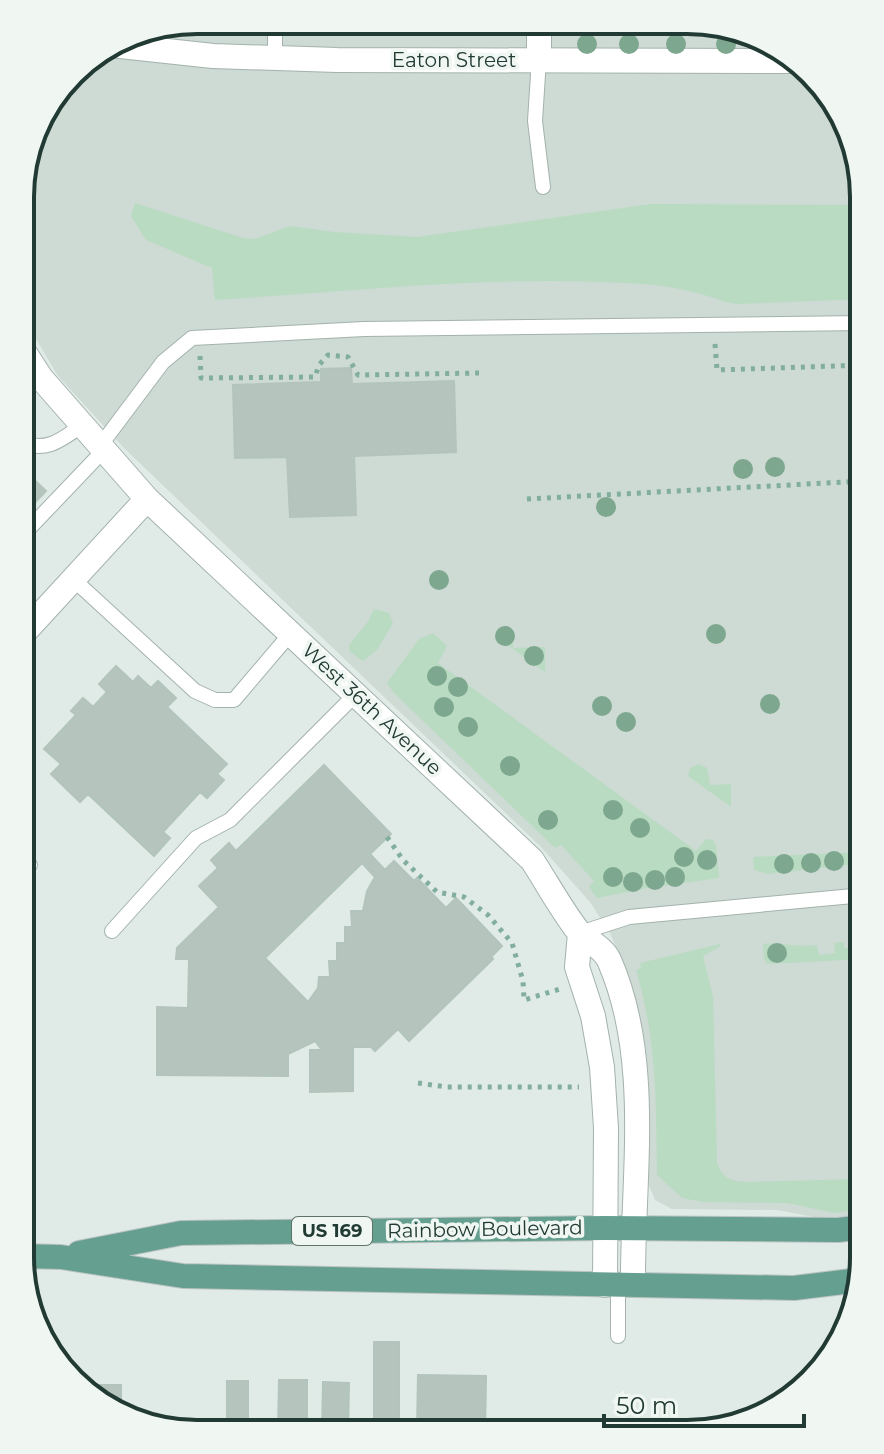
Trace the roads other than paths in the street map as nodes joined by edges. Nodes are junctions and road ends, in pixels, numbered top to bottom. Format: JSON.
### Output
{"nodes":[{"id":1,"x":275,"y":34,"type":"edge"},
{"id":2,"x":539,"y":34,"type":"edge"},
{"id":3,"x":132,"y":47,"type":"edge"},
{"id":4,"x":275,"y":58,"type":"junction"},
{"id":5,"x":539,"y":59,"type":"junction"},
{"id":6,"x":775,"y":61,"type":"edge"},
{"id":7,"x":543,"y":187,"type":"dead end"},
{"id":8,"x":850,"y":323,"type":"edge"},
{"id":9,"x":34,"y":367,"type":"edge"},
{"id":10,"x":81,"y":426,"type":"junction"},
{"id":11,"x":34,"y":445,"type":"edge"},
{"id":12,"x":102,"y":448,"type":"junction"},
{"id":13,"x":147,"y":499,"type":"junction"},
{"id":14,"x":34,"y":523,"type":"edge"},
{"id":15,"x":73,"y":579,"type":"junction"},
{"id":16,"x":34,"y":622,"type":"edge"},
{"id":17,"x":291,"y":633,"type":"junction"},
{"id":18,"x":356,"y":694,"type":"junction"},
{"id":19,"x":850,"y":896,"type":"edge"},
{"id":20,"x":112,"y":931,"type":"dead end"},
{"id":21,"x":580,"y":933,"type":"junction"},
{"id":22,"x":605,"y":1228,"type":"junction"},
{"id":23,"x":633,"y":1229,"type":"junction"},
{"id":24,"x":850,"y":1229,"type":"edge"},
{"id":25,"x":34,"y":1256,"type":"edge"},
{"id":26,"x":61,"y":1257,"type":"junction"},
{"id":27,"x":848,"y":1281,"type":"edge"},
{"id":28,"x":618,"y":1285,"type":"junction"},
{"id":29,"x":618,"y":1336,"type":"dead end"}],
"edges":[{"from":1,"to":4,"type":"lane"},
{"from":2,"to":5,"type":"street"},
{"from":3,"to":4,"type":"street","name":"Eaton Street"},
{"from":4,"to":5,"type":"street","name":"Eaton Street"},
{"from":5,"to":6,"type":"street","name":"Eaton Street"},
{"from":5,"to":7,"type":"lane"},
{"from":8,"to":12,"type":"lane"},
{"from":9,"to":10,"type":"street","name":"West 36th Avenue"},
{"from":10,"to":11,"type":"lane"},
{"from":10,"to":12,"type":"street","name":"West 36th Avenue"},
{"from":12,"to":13,"type":"street","name":"West 36th Avenue"},
{"from":12,"to":14,"type":"lane"},
{"from":13,"to":15,"type":"street"},
{"from":13,"to":17,"type":"street","name":"West 36th Avenue"},
{"from":15,"to":16,"type":"street"},
{"from":15,"to":17,"type":"lane"},
{"from":17,"to":18,"type":"street","name":"West 36th Avenue"},
{"from":18,"to":20,"type":"lane"},
{"from":18,"to":21,"type":"street","name":"West 36th Avenue"},
{"from":19,"to":21,"type":"lane"},
{"from":21,"to":22,"type":"street"},
{"from":21,"to":23,"type":"street","name":"West 36th Avenue"},
{"from":22,"to":23,"type":"main road","name":"Rainbow Boulevard","number":"US 169"},
{"from":22,"to":26,"type":"main road","name":"Rainbow Boulevard","number":"US 169"},
{"from":22,"to":28,"type":"street"},
{"from":23,"to":24,"type":"main road","name":"Rainbow Boulevard","number":"US 169"},
{"from":23,"to":28,"type":"street","name":"West 36th Avenue"},
{"from":25,"to":26,"type":"main road","name":"Rainbow Boulevard","number":"US 169"},
{"from":26,"to":28,"type":"main road","name":"Rainbow Boulevard","number":"US 169"},
{"from":27,"to":28,"type":"main road","name":"Rainbow Boulevard","number":"US 169"},
{"from":28,"to":29,"type":"lane"}]}
